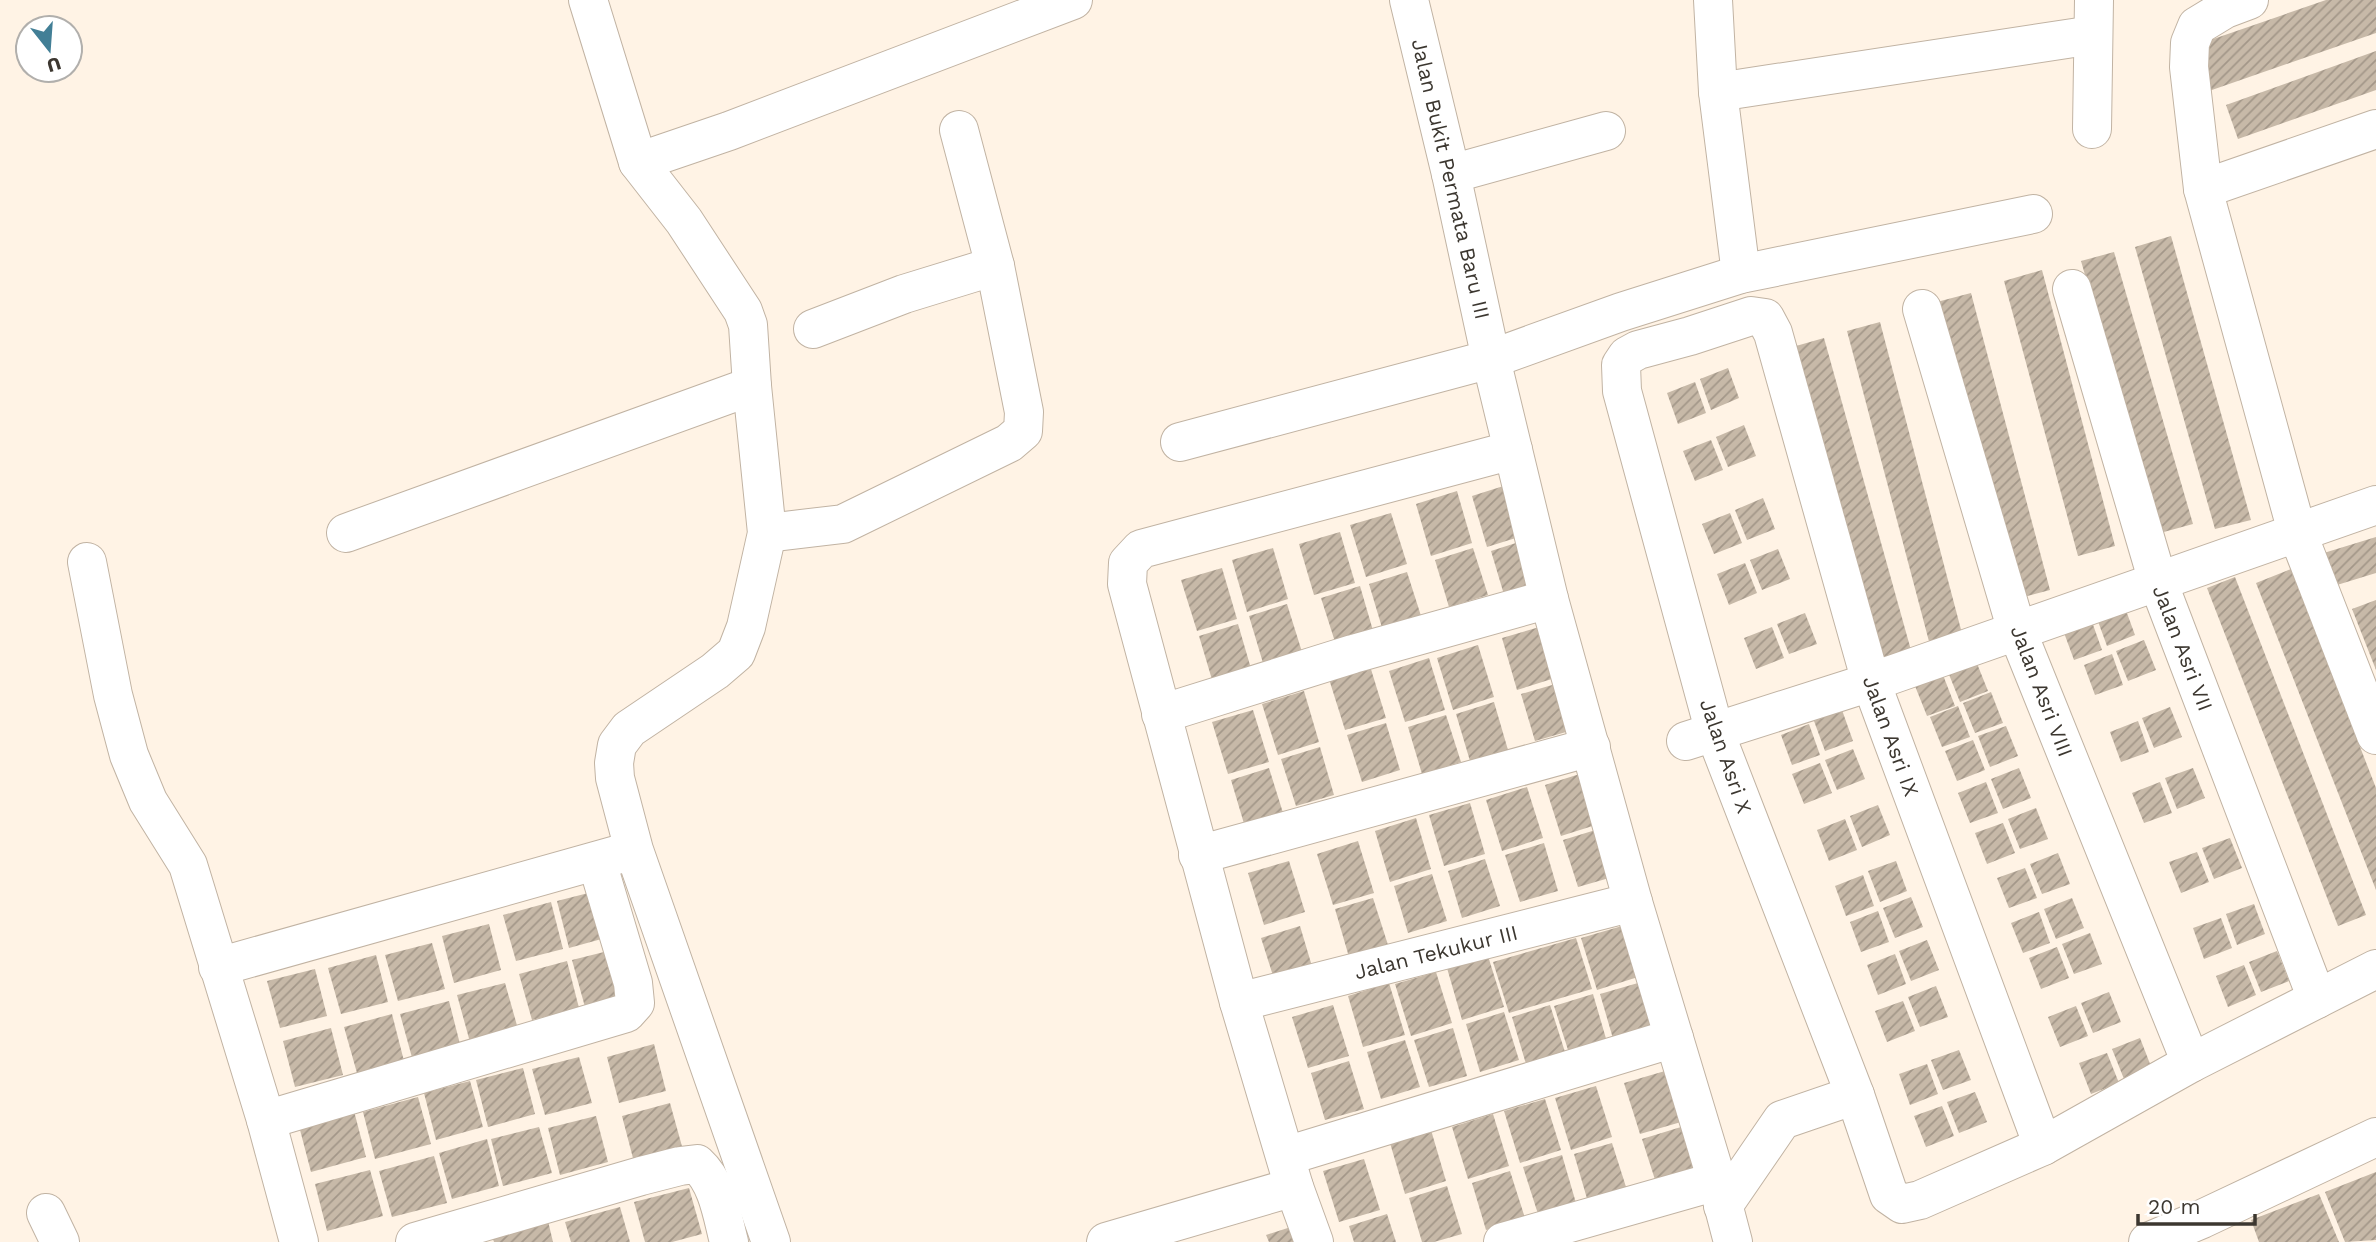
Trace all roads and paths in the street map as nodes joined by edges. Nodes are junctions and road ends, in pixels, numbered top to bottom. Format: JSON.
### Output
{"nodes":[{"id":1,"x":588,"y":0,"type":"edge"},
{"id":2,"x":1073,"y":0,"type":"edge"},
{"id":3,"x":1409,"y":0,"type":"edge"},
{"id":4,"x":1713,"y":0,"type":"edge"},
{"id":5,"x":2249,"y":0,"type":"edge"},
{"id":6,"x":2093,"y":17,"type":"edge"},
{"id":7,"x":1718,"y":92,"type":"junction"},
{"id":8,"x":2092,"y":129,"type":"dead end"},
{"id":9,"x":2376,"y":129,"type":"edge"},
{"id":10,"x":959,"y":131,"type":"dead end"},
{"id":11,"x":1606,"y":131,"type":"dead end"},
{"id":12,"x":638,"y":162,"type":"junction"},
{"id":13,"x":1451,"y":174,"type":"junction"},
{"id":14,"x":2203,"y":189,"type":"junction"},
{"id":15,"x":2033,"y":214,"type":"dead end"},
{"id":16,"x":995,"y":266,"type":"junction"},
{"id":17,"x":1741,"y":274,"type":"junction"},
{"id":18,"x":2072,"y":289,"type":"dead end"},
{"id":19,"x":1923,"y":309,"type":"dead end"},
{"id":20,"x":1765,"y":318,"type":"joint"},
{"id":21,"x":813,"y":329,"type":"dead end"},
{"id":22,"x":1491,"y":359,"type":"junction"},
{"id":23,"x":752,"y":386,"type":"junction"},
{"id":24,"x":1180,"y":442,"type":"dead end"},
{"id":25,"x":1513,"y":450,"type":"junction"},
{"id":26,"x":2376,"y":505,"type":"edge"},
{"id":27,"x":2297,"y":532,"type":"junction"},
{"id":28,"x":346,"y":533,"type":"dead end"},
{"id":29,"x":768,"y":533,"type":"junction"},
{"id":30,"x":88,"y":562,"type":"dead end"},
{"id":31,"x":2158,"y":582,"type":"junction"},
{"id":32,"x":1549,"y":599,"type":"junction"},
{"id":33,"x":2017,"y":631,"type":"junction"},
{"id":34,"x":1871,"y":682,"type":"junction"},
{"id":35,"x":1161,"y":714,"type":"junction"},
{"id":36,"x":2376,"y":735,"type":"edge"},
{"id":37,"x":1700,"y":737,"type":"junction"},
{"id":38,"x":1591,"y":747,"type":"junction"},
{"id":39,"x":634,"y":850,"type":"junction"},
{"id":40,"x":1198,"y":855,"type":"junction"},
{"id":41,"x":597,"y":862,"type":"junction"},
{"id":42,"x":1633,"y":902,"type":"junction"},
{"id":43,"x":218,"y":967,"type":"junction"},
{"id":44,"x":2376,"y":969,"type":"edge"},
{"id":45,"x":2316,"y":999,"type":"junction"},
{"id":46,"x":1239,"y":1002,"type":"junction"},
{"id":47,"x":1674,"y":1038,"type":"junction"},
{"id":48,"x":2191,"y":1063,"type":"junction"},
{"id":49,"x":1855,"y":1095,"type":"junction"},
{"id":50,"x":266,"y":1120,"type":"junction"},
{"id":51,"x":2376,"y":1137,"type":"edge"},
{"id":52,"x":2043,"y":1146,"type":"junction"},
{"id":53,"x":1290,"y":1172,"type":"junction"},
{"id":54,"x":1720,"y":1193,"type":"junction"},
{"id":55,"x":2206,"y":1231,"type":"edge"},
{"id":56,"x":299,"y":1242,"type":"edge"},
{"id":57,"x":415,"y":1242,"type":"edge"},
{"id":58,"x":729,"y":1242,"type":"edge"},
{"id":59,"x":771,"y":1242,"type":"edge"},
{"id":60,"x":1106,"y":1242,"type":"edge"},
{"id":61,"x":1314,"y":1242,"type":"edge"},
{"id":62,"x":1503,"y":1242,"type":"edge"},
{"id":63,"x":1733,"y":1242,"type":"edge"},
{"id":64,"x":2148,"y":1242,"type":"edge"}],
"edges":[{"from":1,"to":12,"type":"street"},
{"from":2,"to":12,"type":"street"},
{"from":3,"to":13,"type":"street","name":"Jalan Bukit Permata Baru III"},
{"from":4,"to":7,"type":"street"},
{"from":5,"to":14,"type":"street"},
{"from":6,"to":7,"type":"street"},
{"from":6,"to":8,"type":"street"},
{"from":7,"to":17,"type":"street"},
{"from":9,"to":14,"type":"street"},
{"from":10,"to":16,"type":"street"},
{"from":11,"to":13,"type":"street"},
{"from":12,"to":23,"type":"street"},
{"from":13,"to":22,"type":"street","name":"Jalan Bukit Permata Baru III"},
{"from":14,"to":27,"type":"street"},
{"from":15,"to":17,"type":"street"},
{"from":16,"to":21,"type":"street"},
{"from":16,"to":29,"type":"street"},
{"from":17,"to":22,"type":"street"},
{"from":18,"to":31,"type":"street","name":"Jalan Asri VII"},
{"from":19,"to":33,"type":"street","name":"Jalan Asri VIII"},
{"from":20,"to":34,"type":"street","name":"Jalan Asri IX"},
{"from":20,"to":37,"type":"street","name":"Jalan Asri X"},
{"from":22,"to":24,"type":"street"},
{"from":22,"to":25,"type":"street","name":"Jalan Bukit Permata Baru III"},
{"from":23,"to":28,"type":"street"},
{"from":23,"to":29,"type":"street"},
{"from":25,"to":32,"type":"street","name":"Jalan Bukit Permata Baru III"},
{"from":25,"to":35,"type":"street"},
{"from":26,"to":27,"type":"street"},
{"from":27,"to":31,"type":"street"},
{"from":27,"to":36,"type":"street"},
{"from":29,"to":39,"type":"street"},
{"from":30,"to":43,"type":"street"},
{"from":31,"to":33,"type":"street"},
{"from":31,"to":45,"type":"street","name":"Jalan Asri VII"},
{"from":32,"to":35,"type":"street"},
{"from":32,"to":38,"type":"street","name":"Jalan Bukit Permata Baru III"},
{"from":33,"to":34,"type":"street"},
{"from":33,"to":48,"type":"street","name":"Jalan Asri VIII"},
{"from":34,"to":37,"type":"street"},
{"from":34,"to":52,"type":"street","name":"Jalan Asri IX"},
{"from":35,"to":40,"type":"street"},
{"from":37,"to":49,"type":"street","name":"Jalan Asri X"},
{"from":38,"to":40,"type":"street"},
{"from":38,"to":42,"type":"street","name":"Jalan Bukit Permata Baru III"},
{"from":39,"to":41,"type":"street"},
{"from":39,"to":59,"type":"street"},
{"from":40,"to":46,"type":"street"},
{"from":41,"to":43,"type":"street"},
{"from":41,"to":50,"type":"street"},
{"from":42,"to":46,"type":"street","name":"Jalan Tekukur III"},
{"from":42,"to":47,"type":"street","name":"Jalan Bukit Permata Baru III"},
{"from":43,"to":50,"type":"street"},
{"from":44,"to":45,"type":"street"},
{"from":45,"to":48,"type":"street"},
{"from":46,"to":53,"type":"street"},
{"from":47,"to":53,"type":"street"},
{"from":47,"to":54,"type":"street","name":"Jalan Bukit Permata Baru III"},
{"from":48,"to":52,"type":"street"},
{"from":49,"to":52,"type":"street","name":"Jalan Asri X"},
{"from":49,"to":54,"type":"street"},
{"from":50,"to":56,"type":"street"},
{"from":51,"to":55,"type":"street"},
{"from":53,"to":60,"type":"street"},
{"from":53,"to":61,"type":"street"},
{"from":54,"to":62,"type":"street"},
{"from":54,"to":63,"type":"street","name":"Jalan Bukit Permata Baru III"},
{"from":55,"to":64,"type":"street"},
{"from":57,"to":58,"type":"street"}]}
